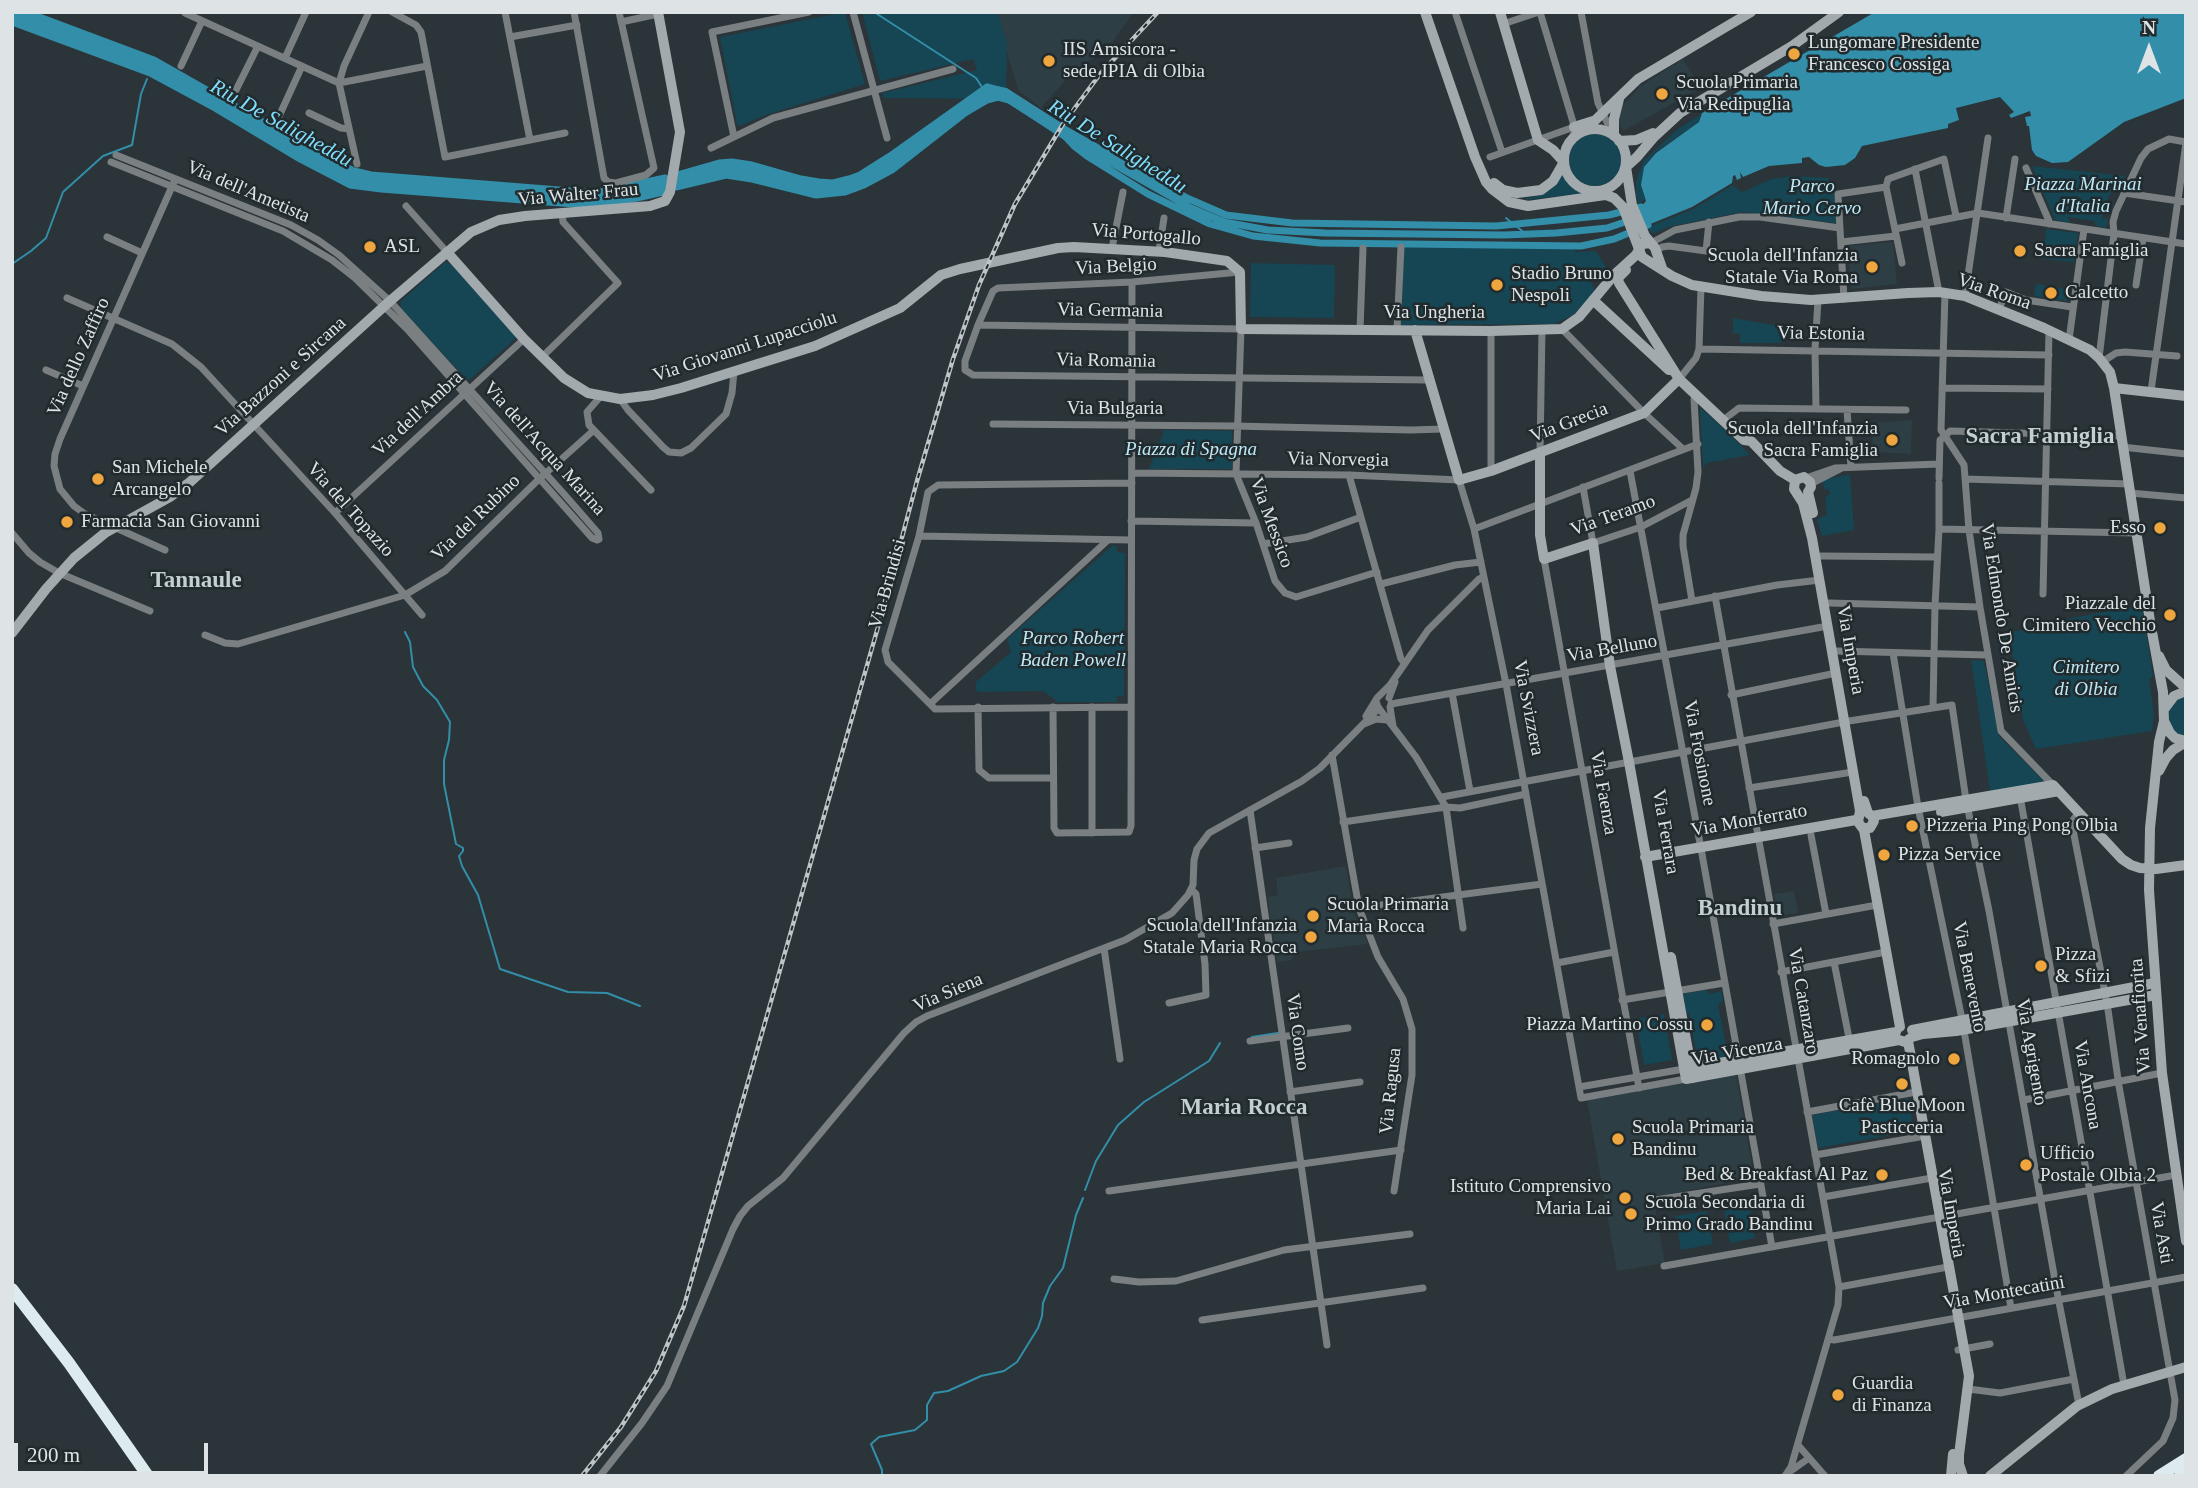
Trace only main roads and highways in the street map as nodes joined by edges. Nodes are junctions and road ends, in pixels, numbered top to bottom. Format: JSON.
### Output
{"nodes":[{"id":1,"x":12,"y":1289,"type":"edge"},
{"id":2,"x":2185,"y":1462,"type":"edge"},
{"id":3,"x":148,"y":1476,"type":"edge"},
{"id":4,"x":2159,"y":1476,"type":"edge"},
{"id":5,"x":2180,"y":1476,"type":"edge"}],
"edges":[{"from":1,"to":3,"type":"highway"},
{"from":2,"to":4,"type":"highway"},
{"from":2,"to":5,"type":"highway"}]}
